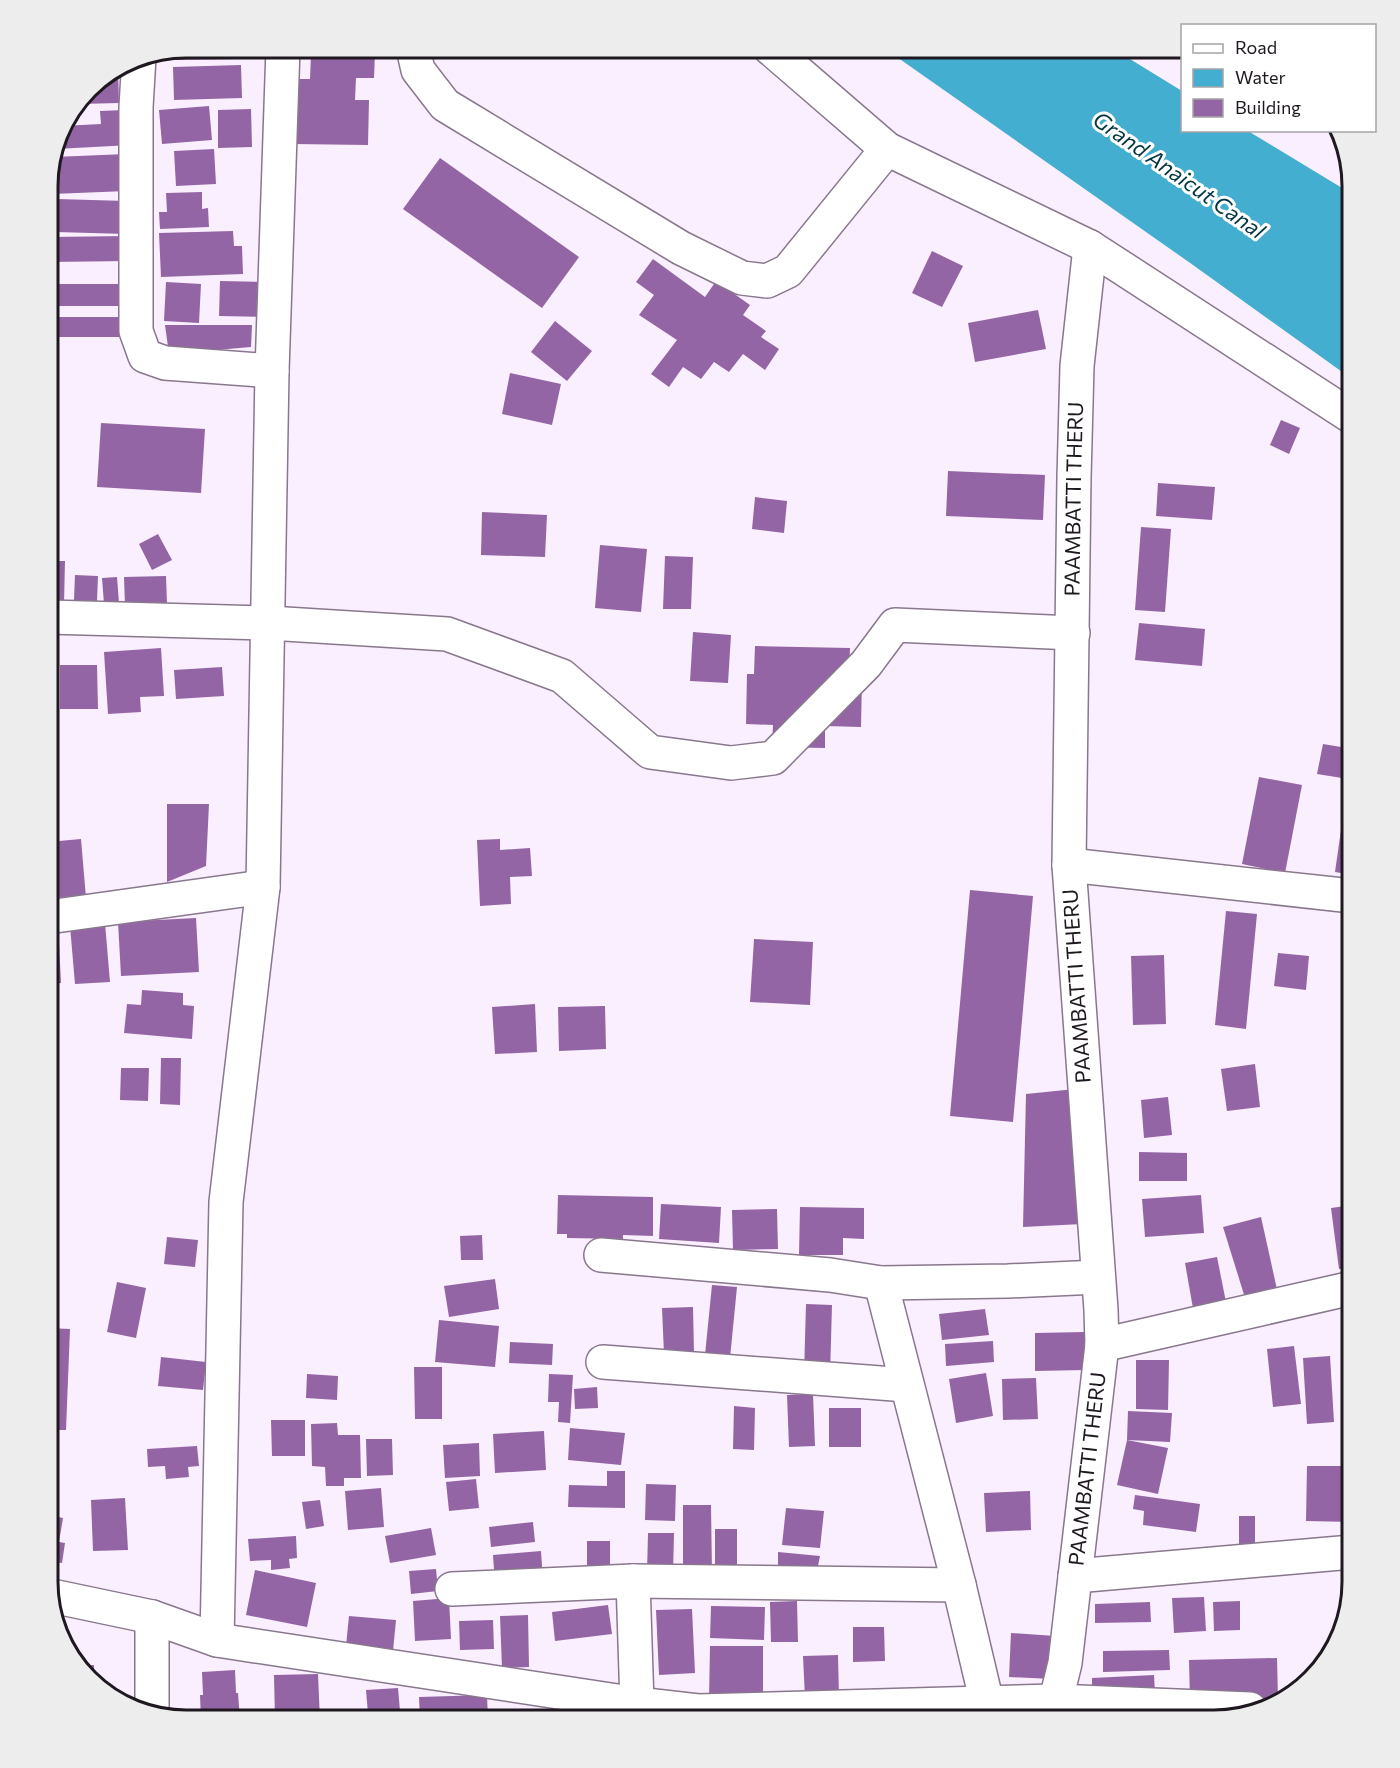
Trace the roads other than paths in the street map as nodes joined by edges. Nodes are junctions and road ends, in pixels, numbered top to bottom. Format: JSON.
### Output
{"nodes":[{"id":1,"x":283,"y":58,"type":"edge"},
{"id":2,"x":415,"y":58,"type":"edge"},
{"id":3,"x":782,"y":59,"type":"edge"},
{"id":4,"x":138,"y":68,"type":"edge"},
{"id":5,"x":887,"y":149,"type":"junction"},
{"id":6,"x":1090,"y":248,"type":"junction"},
{"id":7,"x":272,"y":371,"type":"junction"},
{"id":8,"x":1342,"y":411,"type":"edge"},
{"id":9,"x":59,"y":617,"type":"edge"},
{"id":10,"x":269,"y":623,"type":"junction"},
{"id":11,"x":1073,"y":633,"type":"junction"},
{"id":12,"x":1069,"y":865,"type":"junction"},
{"id":13,"x":263,"y":887,"type":"junction"},
{"id":14,"x":1342,"y":895,"type":"edge"},
{"id":15,"x":58,"y":916,"type":"edge"},
{"id":16,"x":601,"y":1255,"type":"dead end"},
{"id":17,"x":1098,"y":1277,"type":"junction"},
{"id":18,"x":881,"y":1283,"type":"junction"},
{"id":19,"x":1342,"y":1290,"type":"edge"},
{"id":20,"x":1102,"y":1346,"type":"junction"},
{"id":21,"x":603,"y":1362,"type":"dead end"},
{"id":22,"x":907,"y":1385,"type":"junction"},
{"id":23,"x":1342,"y":1553,"type":"edge"},
{"id":24,"x":1075,"y":1576,"type":"junction"},
{"id":25,"x":633,"y":1581,"type":"junction"},
{"id":26,"x":959,"y":1585,"type":"junction"},
{"id":27,"x":452,"y":1589,"type":"dead end"},
{"id":28,"x":60,"y":1598,"type":"edge"},
{"id":29,"x":152,"y":1617,"type":"junction"},
{"id":30,"x":217,"y":1640,"type":"junction"},
{"id":31,"x":152,"y":1704,"type":"edge"},
{"id":32,"x":637,"y":1704,"type":"junction"},
{"id":33,"x":1219,"y":1709,"type":"edge"},
{"id":34,"x":689,"y":1710,"type":"edge"},
{"id":35,"x":988,"y":1710,"type":"edge"},
{"id":36,"x":1053,"y":1710,"type":"edge"},
{"id":37,"x":1152,"y":1710,"type":"edge"}],
"edges":[{"from":1,"to":7,"type":"street"},
{"from":2,"to":5,"type":"street"},
{"from":3,"to":5,"type":"street"},
{"from":4,"to":7,"type":"street"},
{"from":5,"to":6,"type":"street"},
{"from":6,"to":8,"type":"street"},
{"from":6,"to":11,"type":"street","name":"PAAMBATTI THERU"},
{"from":7,"to":10,"type":"street"},
{"from":9,"to":10,"type":"street"},
{"from":10,"to":11,"type":"street"},
{"from":10,"to":13,"type":"street"},
{"from":11,"to":12,"type":"street","name":"PAAMBATTI THERU"},
{"from":12,"to":14,"type":"street"},
{"from":12,"to":17,"type":"street","name":"PAAMBATTI THERU"},
{"from":13,"to":15,"type":"street"},
{"from":13,"to":30,"type":"street"},
{"from":16,"to":18,"type":"street"},
{"from":17,"to":18,"type":"street"},
{"from":17,"to":20,"type":"street","name":"PAAMBATTI THERU"},
{"from":18,"to":22,"type":"street"},
{"from":19,"to":20,"type":"street"},
{"from":20,"to":24,"type":"street","name":"PAAMBATTI THERU"},
{"from":21,"to":22,"type":"street"},
{"from":22,"to":26,"type":"street"},
{"from":23,"to":24,"type":"street"},
{"from":24,"to":36,"type":"street","name":"PAAMBATTI THERU"},
{"from":25,"to":26,"type":"street"},
{"from":25,"to":27,"type":"street"},
{"from":25,"to":32,"type":"street"},
{"from":26,"to":35,"type":"street"},
{"from":28,"to":29,"type":"street"},
{"from":29,"to":30,"type":"street"},
{"from":29,"to":31,"type":"street"},
{"from":30,"to":32,"type":"street"},
{"from":32,"to":34,"type":"street"},
{"from":33,"to":37,"type":"street"}]}
